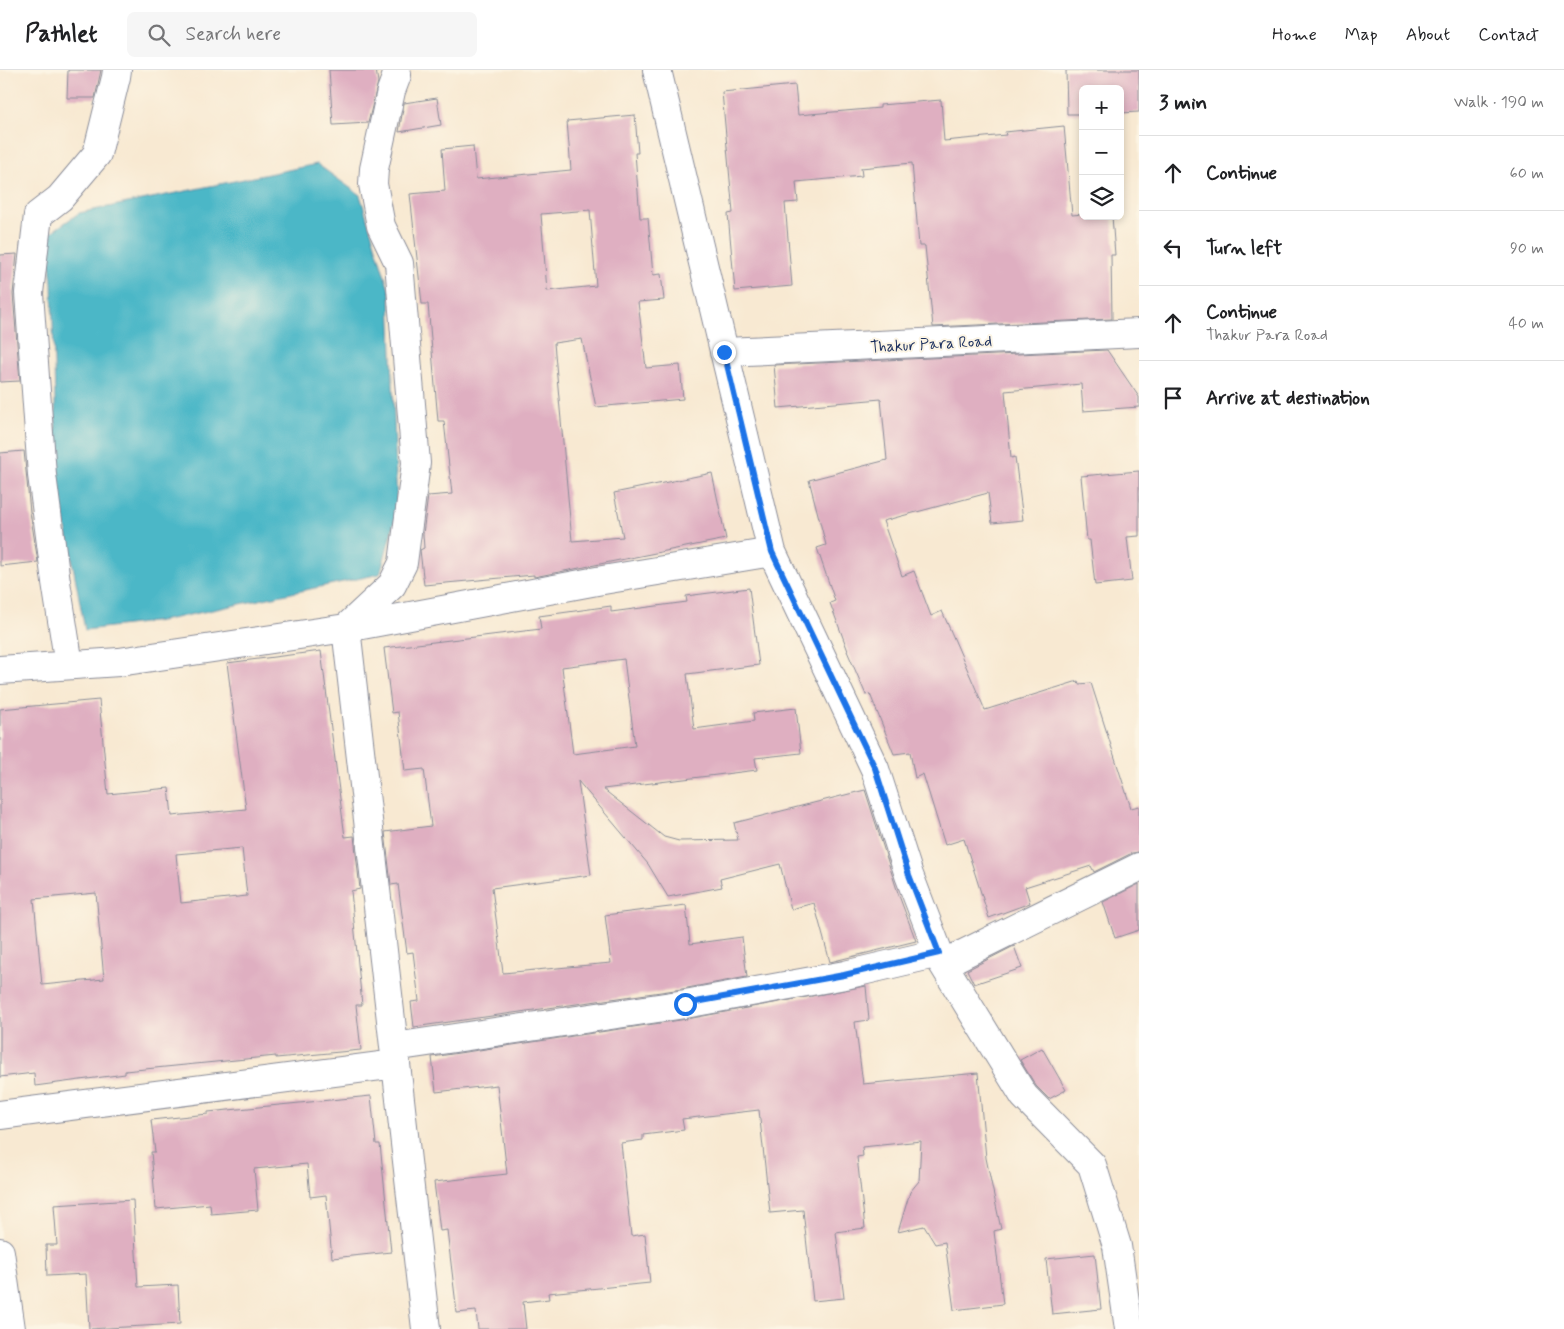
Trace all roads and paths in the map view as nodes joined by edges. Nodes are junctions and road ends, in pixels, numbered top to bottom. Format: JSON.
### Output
{"nodes":[{"id":1,"x":117,"y":70,"type":"edge"},
{"id":2,"x":396,"y":70,"type":"edge"},
{"id":3,"x":657,"y":70,"type":"edge"},
{"id":4,"x":1139,"y":333,"type":"edge"},
{"id":5,"x":724,"y":352,"type":"junction"},
{"id":6,"x":772,"y":552,"type":"junction"},
{"id":7,"x":346,"y":628,"type":"junction"},
{"id":8,"x":69,"y":665,"type":"junction"},
{"id":9,"x":0,"y":670,"type":"edge"},
{"id":10,"x":1139,"y":867,"type":"edge"},
{"id":11,"x":941,"y":958,"type":"junction"},
{"id":12,"x":395,"y":1056,"type":"junction"},
{"id":13,"x":0,"y":1115,"type":"edge"},
{"id":14,"x":0,"y":1252,"type":"edge"},
{"id":15,"x":11,"y":1329,"type":"edge"},
{"id":16,"x":426,"y":1329,"type":"edge"},
{"id":17,"x":1129,"y":1329,"type":"edge"}],
"edges":[{"from":1,"to":8,"type":"street"},
{"from":2,"to":7,"type":"street"},
{"from":3,"to":5,"type":"street"},
{"from":4,"to":5,"type":"street","name":"Thakur Para Road"},
{"from":5,"to":6,"type":"street"},
{"from":6,"to":7,"type":"street"},
{"from":6,"to":11,"type":"street"},
{"from":7,"to":8,"type":"street"},
{"from":7,"to":12,"type":"street"},
{"from":8,"to":9,"type":"street"},
{"from":10,"to":11,"type":"street"},
{"from":11,"to":12,"type":"street"},
{"from":11,"to":17,"type":"street"},
{"from":12,"to":13,"type":"street"},
{"from":12,"to":16,"type":"street"},
{"from":14,"to":15,"type":"street"}]}
